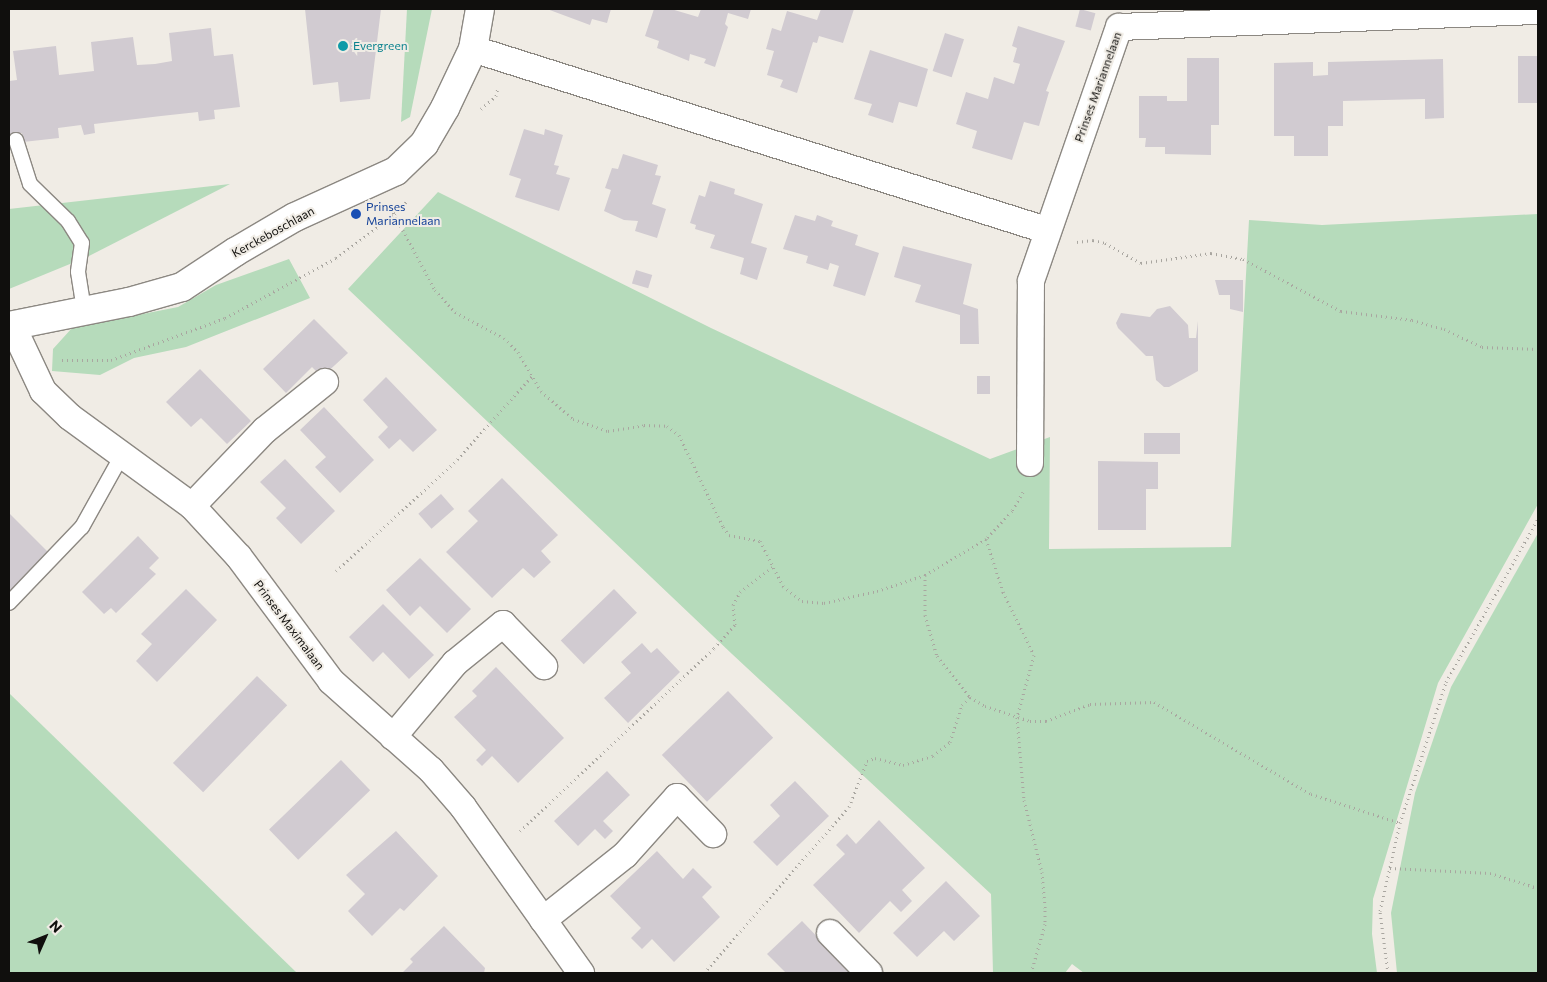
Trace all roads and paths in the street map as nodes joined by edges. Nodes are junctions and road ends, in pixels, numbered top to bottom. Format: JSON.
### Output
{"nodes":[{"id":1,"x":480,"y":9,"type":"edge"},
{"id":2,"x":1538,"y":11,"type":"edge"},
{"id":3,"x":473,"y":49,"type":"junction"},
{"id":4,"x":16,"y":140,"type":"dead end"},
{"id":5,"x":1046,"y":230,"type":"junction"},
{"id":6,"x":84,"y":311,"type":"junction"},
{"id":7,"x":10,"y":325,"type":"edge"},
{"id":8,"x":1538,"y":349,"type":"edge"},
{"id":9,"x":26,"y":358,"type":"junction"},
{"id":10,"x":532,"y":376,"type":"junction"},
{"id":11,"x":325,"y":382,"type":"dead end"},
{"id":12,"x":122,"y":455,"type":"junction"},
{"id":13,"x":1030,"y":463,"type":"joint"},
{"id":14,"x":192,"y":506,"type":"junction"},
{"id":15,"x":1538,"y":519,"type":"edge"},
{"id":16,"x":986,"y":539,"type":"junction"},
{"id":17,"x":774,"y":566,"type":"junction"},
{"id":18,"x":336,"y":570,"type":"dead end"},
{"id":19,"x":925,"y":575,"type":"junction"},
{"id":20,"x":9,"y":603,"type":"edge"},
{"id":21,"x":544,"y":666,"type":"dead end"},
{"id":22,"x":970,"y":697,"type":"junction"},
{"id":23,"x":1017,"y":717,"type":"junction"},
{"id":24,"x":393,"y":737,"type":"junction"},
{"id":25,"x":1400,"y":823,"type":"junction"},
{"id":26,"x":520,"y":831,"type":"dead end"},
{"id":27,"x":713,"y":834,"type":"dead end"},
{"id":28,"x":1390,"y":868,"type":"junction"},
{"id":29,"x":1538,"y":888,"type":"edge"},
{"id":30,"x":543,"y":920,"type":"junction"},
{"id":31,"x":830,"y":933,"type":"dead end"},
{"id":32,"x":581,"y":973,"type":"edge"},
{"id":33,"x":704,"y":973,"type":"edge"},
{"id":34,"x":869,"y":973,"type":"edge"},
{"id":35,"x":1031,"y":973,"type":"edge"},
{"id":36,"x":1388,"y":973,"type":"edge"}],
"edges":[{"from":1,"to":3,"type":"street","name":"Kerckeboschlaan"},
{"from":2,"to":5,"type":"street","name":"Prinses Mariannelaan"},
{"from":3,"to":5,"type":"street"},
{"from":3,"to":6,"type":"street","name":"Kerckeboschlaan"},
{"from":4,"to":6,"type":"lane"},
{"from":5,"to":8,"type":"path"},
{"from":5,"to":13,"type":"street","name":"Prinses Mariannelaan"},
{"from":6,"to":7,"type":"street","name":"Kerckeboschlaan"},
{"from":7,"to":9,"type":"street","name":"Prinses Maximalaan"},
{"from":9,"to":10,"type":"path"},
{"from":9,"to":12,"type":"street","name":"Prinses Maximalaan"},
{"from":10,"to":17,"type":"path"},
{"from":10,"to":18,"type":"path"},
{"from":11,"to":14,"type":"street"},
{"from":12,"to":14,"type":"street","name":"Prinses Maximalaan"},
{"from":12,"to":20,"type":"lane"},
{"from":13,"to":16,"type":"path"},
{"from":14,"to":24,"type":"street","name":"Prinses Maximalaan"},
{"from":15,"to":25,"type":"path"},
{"from":16,"to":19,"type":"path"},
{"from":16,"to":23,"type":"path"},
{"from":17,"to":19,"type":"path"},
{"from":17,"to":26,"type":"path"},
{"from":19,"to":22,"type":"path"},
{"from":21,"to":24,"type":"street"},
{"from":22,"to":23,"type":"path"},
{"from":22,"to":33,"type":"path"},
{"from":23,"to":25,"type":"path"},
{"from":23,"to":35,"type":"path"},
{"from":24,"to":30,"type":"street","name":"Prinses Maximalaan"},
{"from":25,"to":28,"type":"path"},
{"from":27,"to":30,"type":"street"},
{"from":28,"to":29,"type":"path"},
{"from":28,"to":36,"type":"path"},
{"from":30,"to":32,"type":"street","name":"Prinses Maximalaan"},
{"from":31,"to":34,"type":"street"}]}
